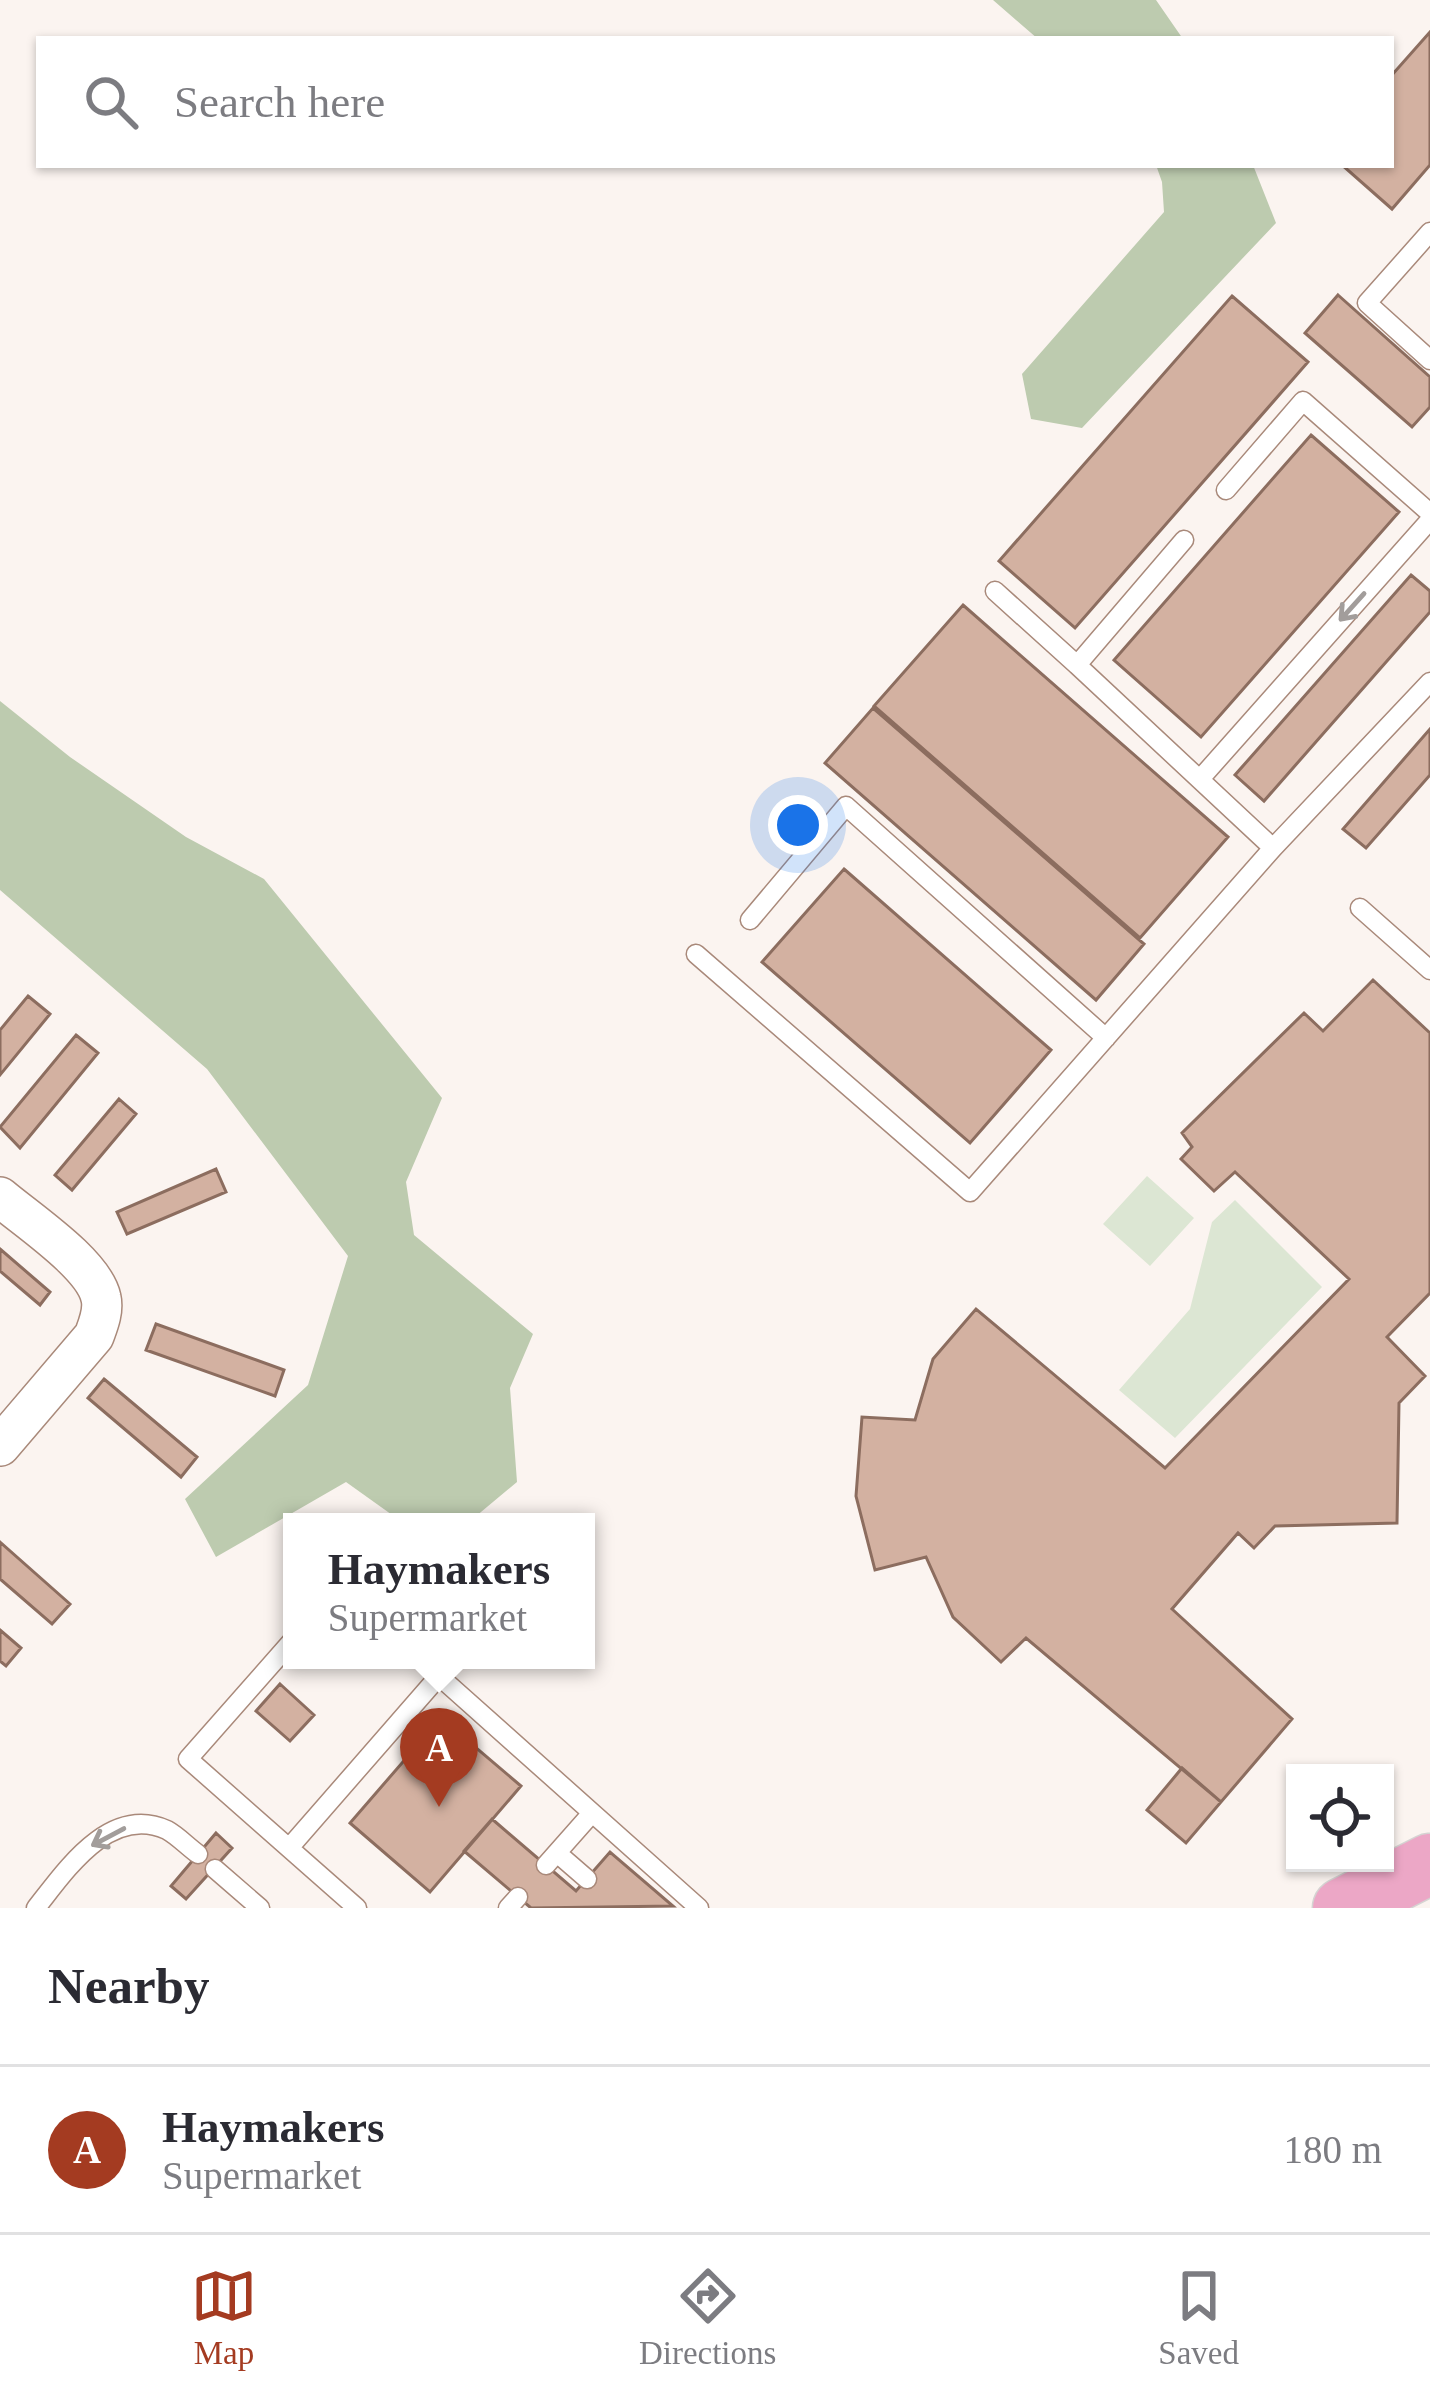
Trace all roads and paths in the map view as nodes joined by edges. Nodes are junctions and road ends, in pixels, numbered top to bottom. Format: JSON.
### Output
{"nodes":[{"id":1,"x":1430,"y":232,"type":"edge"},
{"id":2,"x":1430,"y":360,"type":"edge"},
{"id":3,"x":1226,"y":490,"type":"dead end"},
{"id":4,"x":1430,"y":516,"type":"edge"},
{"id":5,"x":1184,"y":540,"type":"dead end"},
{"id":6,"x":995,"y":591,"type":"dead end"},
{"id":7,"x":1077,"y":665,"type":"junction"},
{"id":8,"x":1430,"y":682,"type":"edge"},
{"id":9,"x":1200,"y":779,"type":"junction"},
{"id":10,"x":1273,"y":848,"type":"junction"},
{"id":11,"x":1360,"y":908,"type":"dead end"},
{"id":12,"x":750,"y":920,"type":"dead end"},
{"id":13,"x":696,"y":954,"type":"dead end"},
{"id":14,"x":1430,"y":970,"type":"edge"},
{"id":15,"x":1106,"y":1038,"type":"junction"},
{"id":16,"x":0,"y":1197,"type":"edge"},
{"id":17,"x":0,"y":1447,"type":"edge"},
{"id":18,"x":283,"y":1651,"type":"edge"},
{"id":19,"x":431,"y":1669,"type":"edge"},
{"id":20,"x":439,"y":1676,"type":"junction"},
{"id":21,"x":592,"y":1813,"type":"junction"},
{"id":22,"x":289,"y":1848,"type":"junction"},
{"id":23,"x":198,"y":1854,"type":"dead end"},
{"id":24,"x":1430,"y":1864,"type":"edge"},
{"id":25,"x":215,"y":1869,"type":"dead end"},
{"id":26,"x":587,"y":1879,"type":"dead end"},
{"id":27,"x":36,"y":1908,"type":"edge"},
{"id":28,"x":260,"y":1908,"type":"edge"},
{"id":29,"x":357,"y":1908,"type":"edge"},
{"id":30,"x":699,"y":1908,"type":"edge"},
{"id":31,"x":1343,"y":1908,"type":"edge"}],
"edges":[{"from":1,"to":2,"type":"lane"},
{"from":3,"to":4,"type":"lane"},
{"from":4,"to":9,"type":"lane","one_way":true},
{"from":5,"to":7,"type":"lane"},
{"from":6,"to":7,"type":"lane"},
{"from":7,"to":9,"type":"lane"},
{"from":8,"to":10,"type":"lane"},
{"from":9,"to":10,"type":"lane"},
{"from":10,"to":15,"type":"lane"},
{"from":11,"to":14,"type":"lane"},
{"from":12,"to":15,"type":"lane"},
{"from":13,"to":15,"type":"lane"},
{"from":16,"to":17,"type":"street"},
{"from":18,"to":22,"type":"lane"},
{"from":19,"to":20,"type":"lane"},
{"from":20,"to":21,"type":"lane"},
{"from":20,"to":22,"type":"lane"},
{"from":21,"to":26,"type":"lane"},
{"from":21,"to":30,"type":"lane"},
{"from":22,"to":29,"type":"lane"},
{"from":23,"to":27,"type":"lane","one_way":true},
{"from":24,"to":31,"type":"main road"},
{"from":25,"to":28,"type":"lane"}]}
